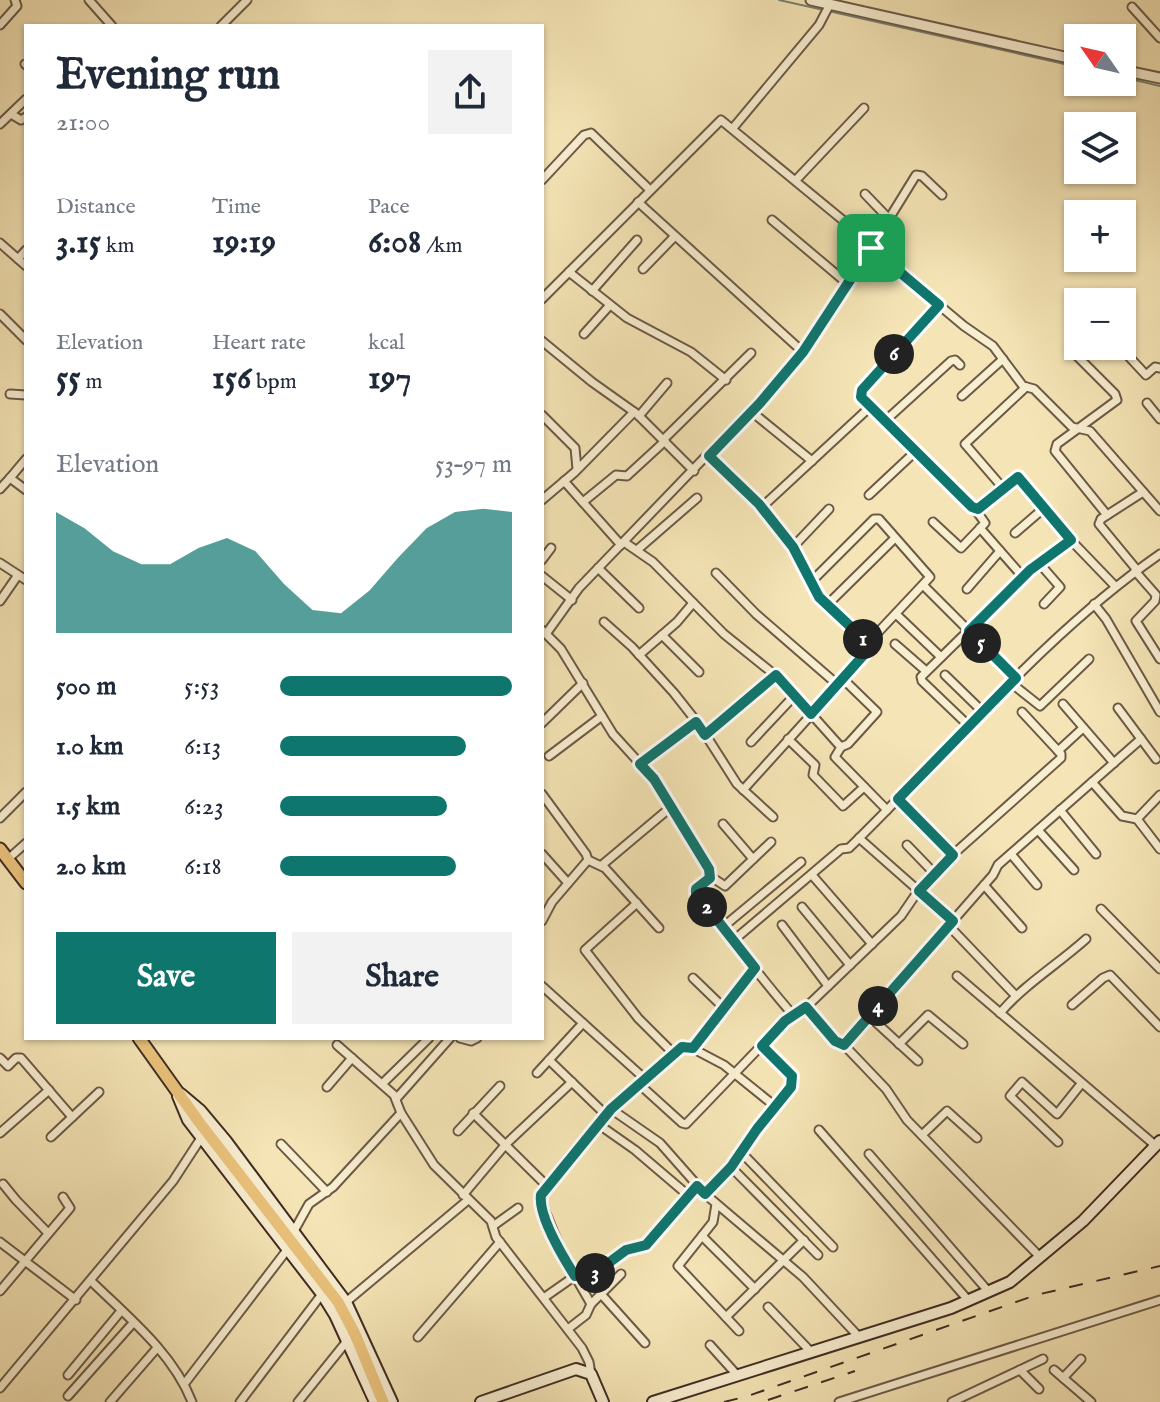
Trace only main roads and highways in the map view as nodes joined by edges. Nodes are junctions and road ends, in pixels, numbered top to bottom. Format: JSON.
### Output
{"nodes":[{"id":1,"x":4,"y":854,"type":"edge"},
{"id":2,"x":24,"y":880,"type":"edge"},
{"id":3,"x":140,"y":1040,"type":"edge"},
{"id":4,"x":176,"y":1091,"type":"junction"},
{"id":5,"x":1158,"y":1144,"type":"edge"},
{"id":6,"x":375,"y":1402,"type":"edge"},
{"id":7,"x":383,"y":1402,"type":"edge"},
{"id":8,"x":392,"y":1402,"type":"edge"},
{"id":9,"x":481,"y":1402,"type":"edge"},
{"id":10,"x":603,"y":1402,"type":"edge"},
{"id":11,"x":653,"y":1402,"type":"edge"}],
"edges":[{"from":1,"to":2,"type":"main road"},
{"from":3,"to":4,"type":"main road"},
{"from":4,"to":6,"type":"main road"},
{"from":4,"to":7,"type":"main road"},
{"from":4,"to":8,"type":"main road"},
{"from":5,"to":11,"type":"main road"},
{"from":9,"to":10,"type":"main road"}]}
